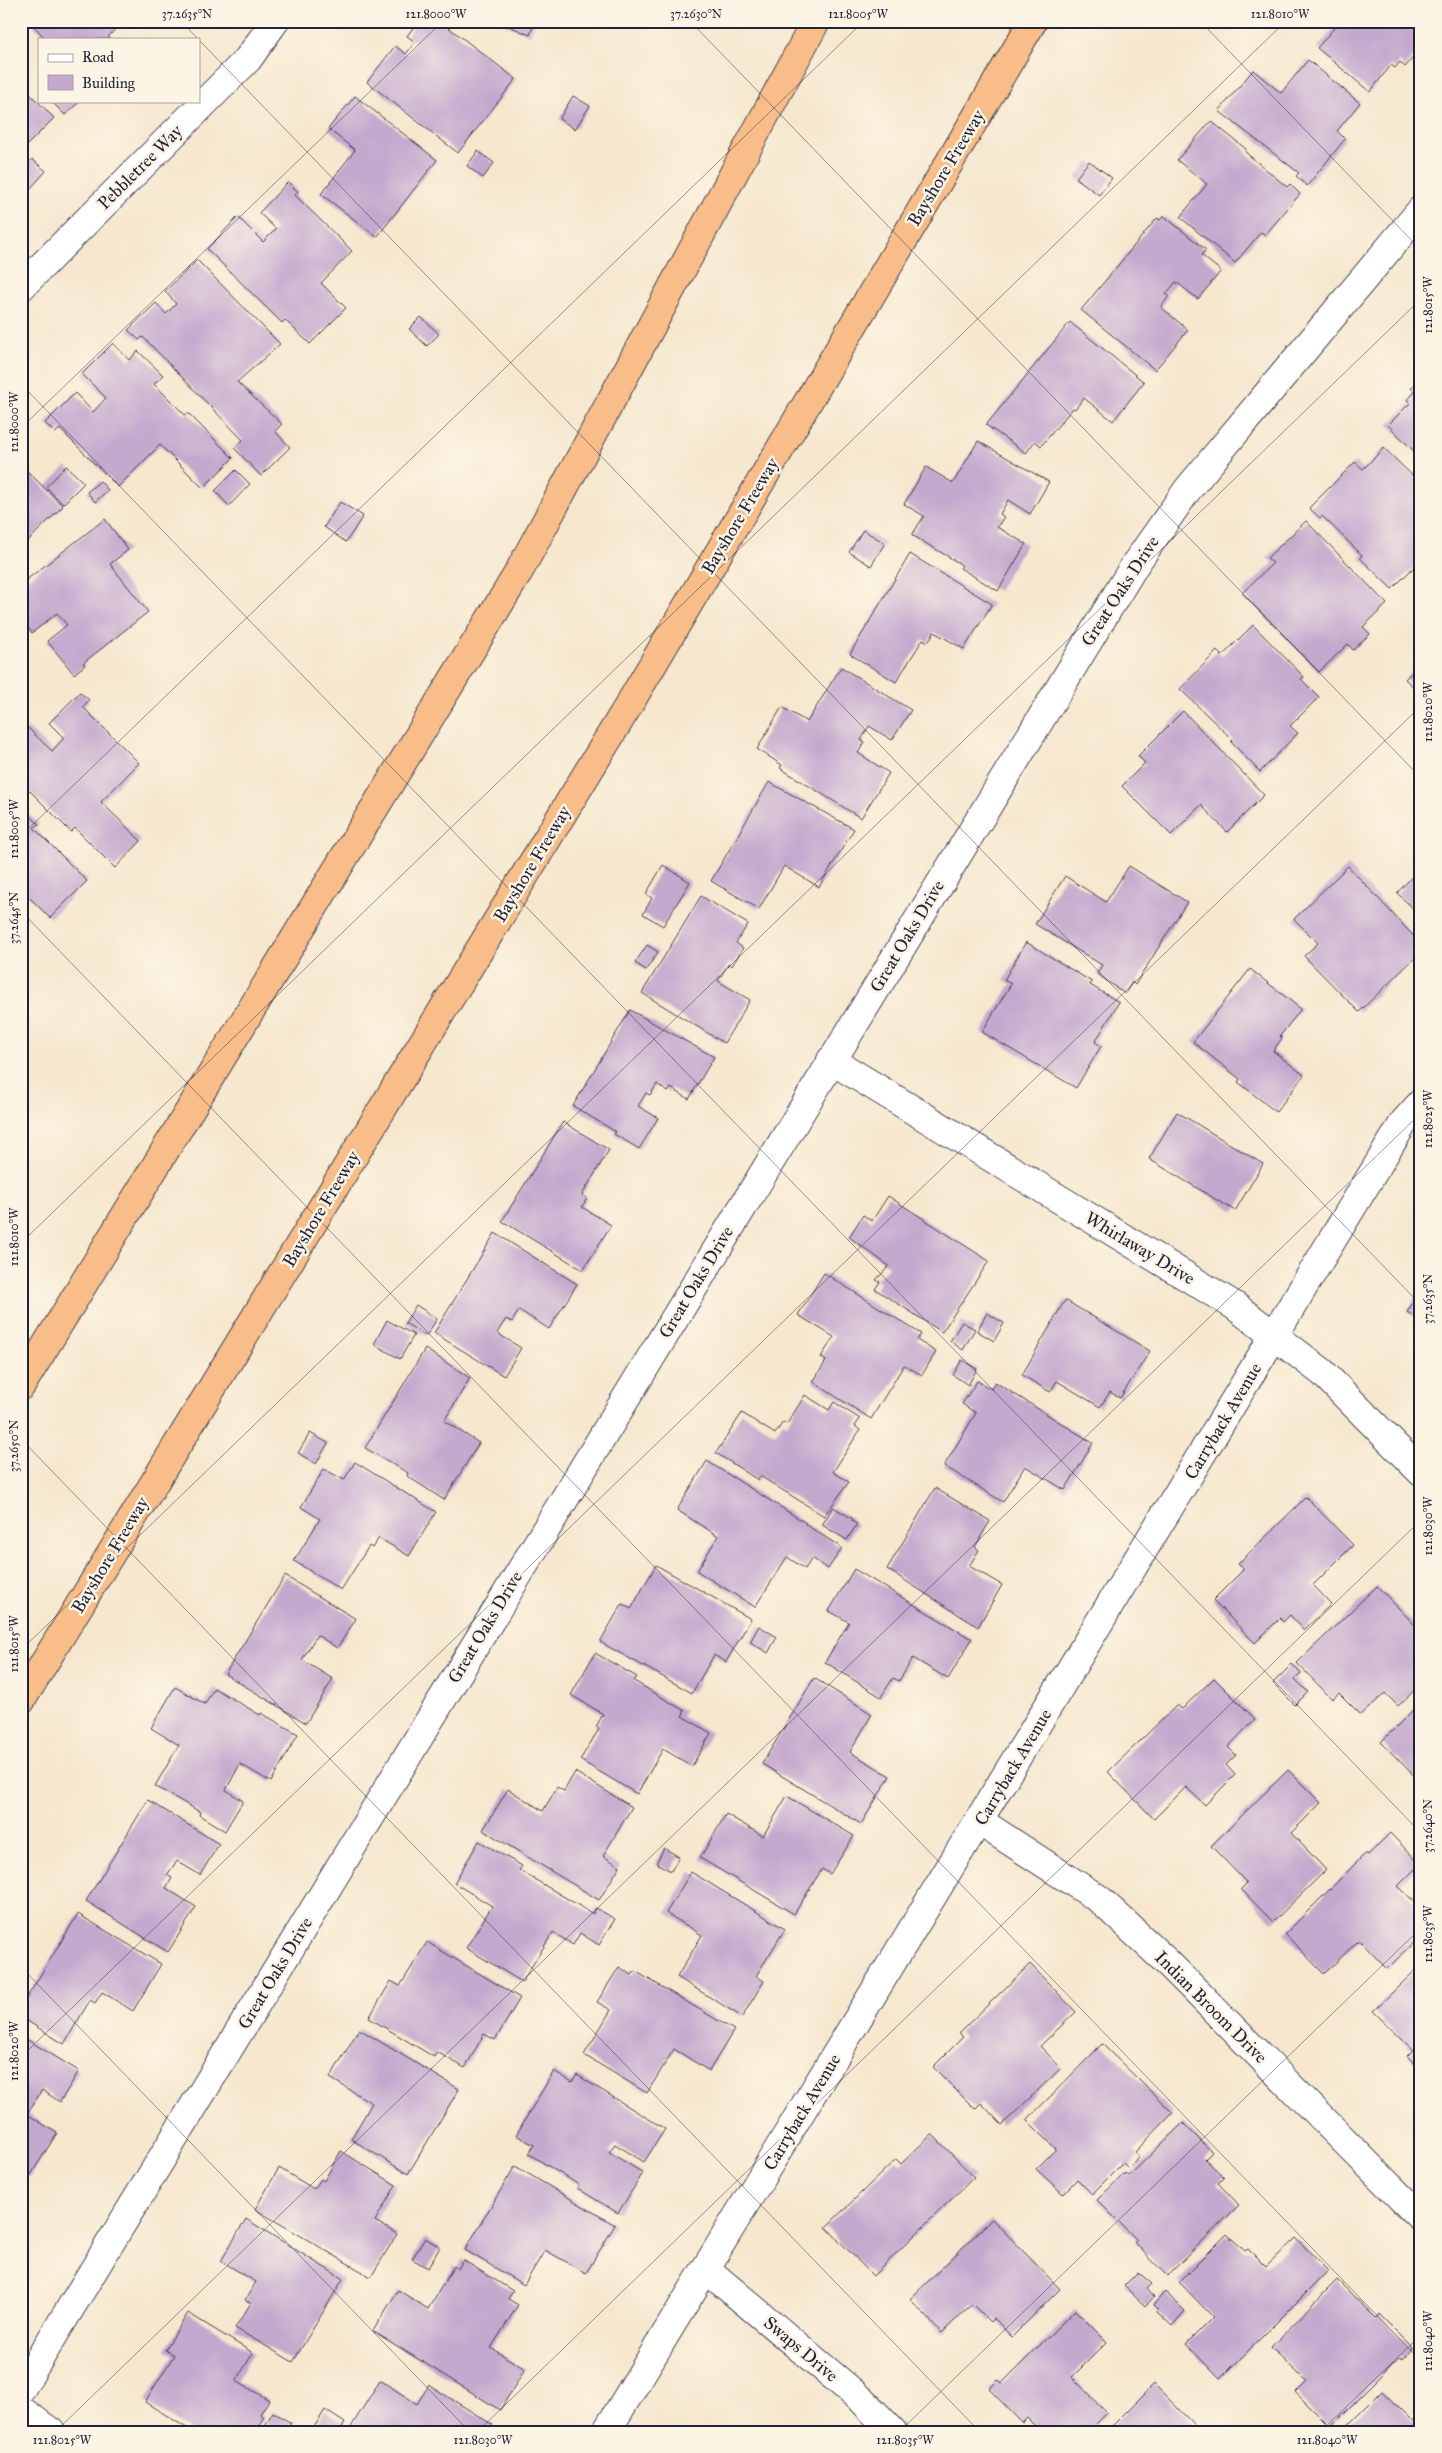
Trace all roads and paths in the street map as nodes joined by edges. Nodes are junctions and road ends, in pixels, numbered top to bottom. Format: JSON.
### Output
{"nodes":[{"id":1,"x":276,"y":21,"type":"edge"},
{"id":2,"x":816,"y":21,"type":"edge"},
{"id":3,"x":1033,"y":21,"type":"edge"},
{"id":4,"x":1421,"y":210,"type":"edge"},
{"id":5,"x":21,"y":287,"type":"edge"},
{"id":6,"x":831,"y":1060,"type":"junction"},
{"id":7,"x":1421,"y":1103,"type":"edge"},
{"id":8,"x":1275,"y":1336,"type":"junction"},
{"id":9,"x":21,"y":1386,"type":"edge"},
{"id":10,"x":1421,"y":1472,"type":"edge"},
{"id":11,"x":21,"y":1701,"type":"edge"},
{"id":12,"x":979,"y":1821,"type":"junction"},
{"id":13,"x":1421,"y":2218,"type":"edge"},
{"id":14,"x":706,"y":2269,"type":"junction"},
{"id":15,"x":21,"y":2389,"type":"edge"},
{"id":16,"x":21,"y":2410,"type":"edge"},
{"id":17,"x":51,"y":2432,"type":"edge"},
{"id":18,"x":606,"y":2432,"type":"edge"},
{"id":19,"x":893,"y":2432,"type":"edge"}],
"edges":[{"from":1,"to":5,"type":"street","name":"Pebbletree Way"},
{"from":2,"to":9,"type":"highway"},
{"from":3,"to":11,"type":"highway","name":"Bayshore Freeway"},
{"from":4,"to":6,"type":"street","name":"Great Oaks Drive"},
{"from":6,"to":8,"type":"street","name":"Whirlaway Drive"},
{"from":6,"to":15,"type":"street","name":"Great Oaks Drive"},
{"from":7,"to":8,"type":"street","name":"Carryback Avenue"},
{"from":8,"to":10,"type":"street","name":"Whirlaway Drive"},
{"from":8,"to":12,"type":"street","name":"Carryback Avenue"},
{"from":12,"to":13,"type":"street","name":"Indian Broom Drive"},
{"from":12,"to":14,"type":"street","name":"Carryback Avenue"},
{"from":14,"to":18,"type":"street","name":"Carryback Avenue"},
{"from":14,"to":19,"type":"street","name":"Swaps Drive"},
{"from":16,"to":17,"type":"street"}]}
